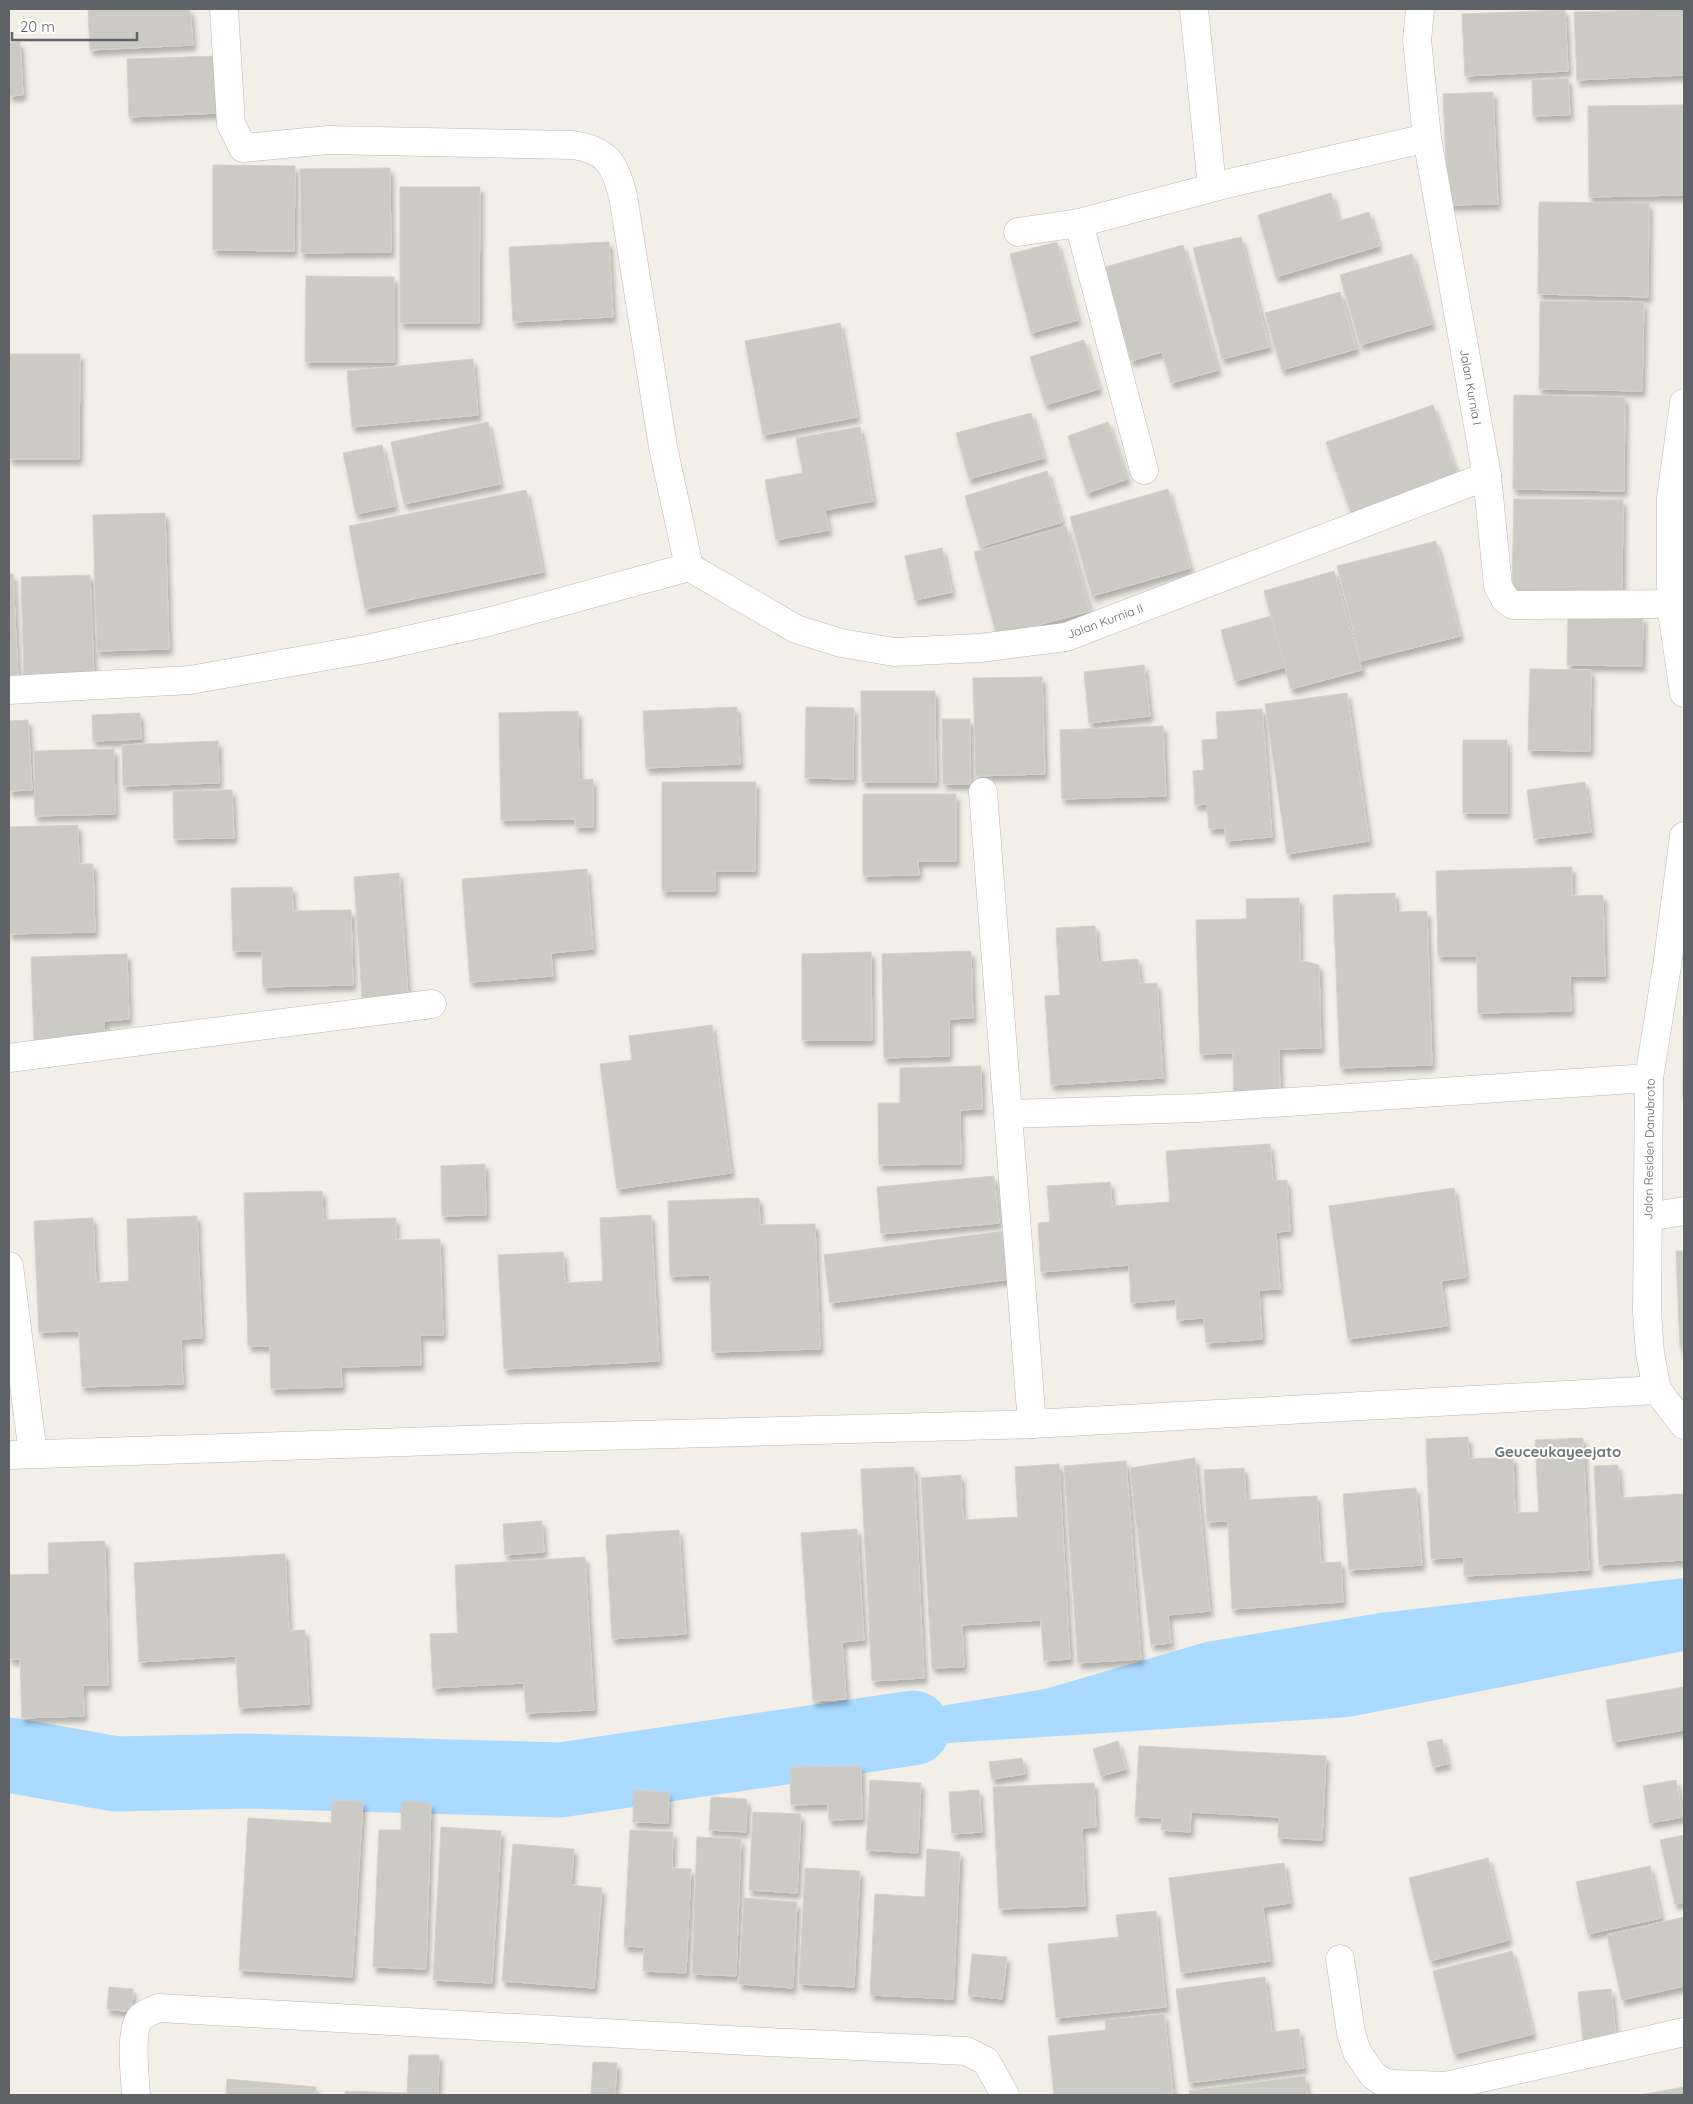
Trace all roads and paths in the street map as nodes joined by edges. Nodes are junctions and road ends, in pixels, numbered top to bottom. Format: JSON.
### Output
{"nodes":[{"id":1,"x":224,"y":9,"type":"edge"},
{"id":2,"x":1194,"y":9,"type":"edge"},
{"id":3,"x":1420,"y":9,"type":"edge"},
{"id":4,"x":1427,"y":138,"type":"junction"},
{"id":5,"x":1212,"y":187,"type":"junction"},
{"id":6,"x":1079,"y":224,"type":"junction"},
{"id":7,"x":1018,"y":232,"type":"dead end"},
{"id":8,"x":1684,"y":403,"type":"edge"},
{"id":9,"x":1144,"y":470,"type":"dead end"},
{"id":10,"x":1487,"y":476,"type":"junction"},
{"id":11,"x":689,"y":567,"type":"junction"},
{"id":12,"x":1678,"y":604,"type":"edge"},
{"id":13,"x":9,"y":690,"type":"edge"},
{"id":14,"x":1684,"y":693,"type":"edge"},
{"id":15,"x":984,"y":792,"type":"dead end"},
{"id":16,"x":1684,"y":836,"type":"edge"},
{"id":17,"x":432,"y":1004,"type":"dead end"},
{"id":18,"x":9,"y":1058,"type":"edge"},
{"id":19,"x":1649,"y":1078,"type":"junction"},
{"id":20,"x":1008,"y":1114,"type":"junction"},
{"id":21,"x":1684,"y":1211,"type":"edge"},
{"id":22,"x":1648,"y":1218,"type":"junction"},
{"id":23,"x":9,"y":1266,"type":"edge"},
{"id":24,"x":1657,"y":1390,"type":"junction"},
{"id":25,"x":1032,"y":1424,"type":"junction"},
{"id":26,"x":1684,"y":1424,"type":"edge"},
{"id":27,"x":21,"y":1455,"type":"edge"},
{"id":28,"x":1340,"y":1959,"type":"dead end"},
{"id":29,"x":1684,"y":2032,"type":"edge"},
{"id":30,"x":136,"y":2095,"type":"edge"},
{"id":31,"x":1005,"y":2095,"type":"edge"}],
"edges":[{"from":1,"to":11,"type":"street"},
{"from":2,"to":5,"type":"street"},
{"from":3,"to":4,"type":"street","name":"Jalan Kurnia I"},
{"from":4,"to":5,"type":"street"},
{"from":4,"to":10,"type":"street","name":"Jalan Kurnia I"},
{"from":5,"to":6,"type":"street"},
{"from":6,"to":7,"type":"street"},
{"from":6,"to":9,"type":"street"},
{"from":8,"to":12,"type":"street"},
{"from":10,"to":11,"type":"street","name":"Jalan Kurnia II"},
{"from":10,"to":12,"type":"street","name":"Jalan Kurnia I"},
{"from":11,"to":13,"type":"street"},
{"from":12,"to":14,"type":"street"},
{"from":15,"to":20,"type":"street"},
{"from":16,"to":19,"type":"street","name":"Jalan Residen Danubroto"},
{"from":17,"to":18,"type":"street"},
{"from":19,"to":20,"type":"street"},
{"from":19,"to":22,"type":"street","name":"Jalan Residen Danubroto"},
{"from":20,"to":25,"type":"street"},
{"from":21,"to":22,"type":"street"},
{"from":22,"to":24,"type":"street","name":"Jalan Residen Danubroto"},
{"from":23,"to":27,"type":"street"},
{"from":24,"to":25,"type":"street"},
{"from":24,"to":26,"type":"street","name":"Jalan Residen Danubroto"},
{"from":25,"to":27,"type":"street"},
{"from":28,"to":29,"type":"street"},
{"from":30,"to":31,"type":"street"}]}
